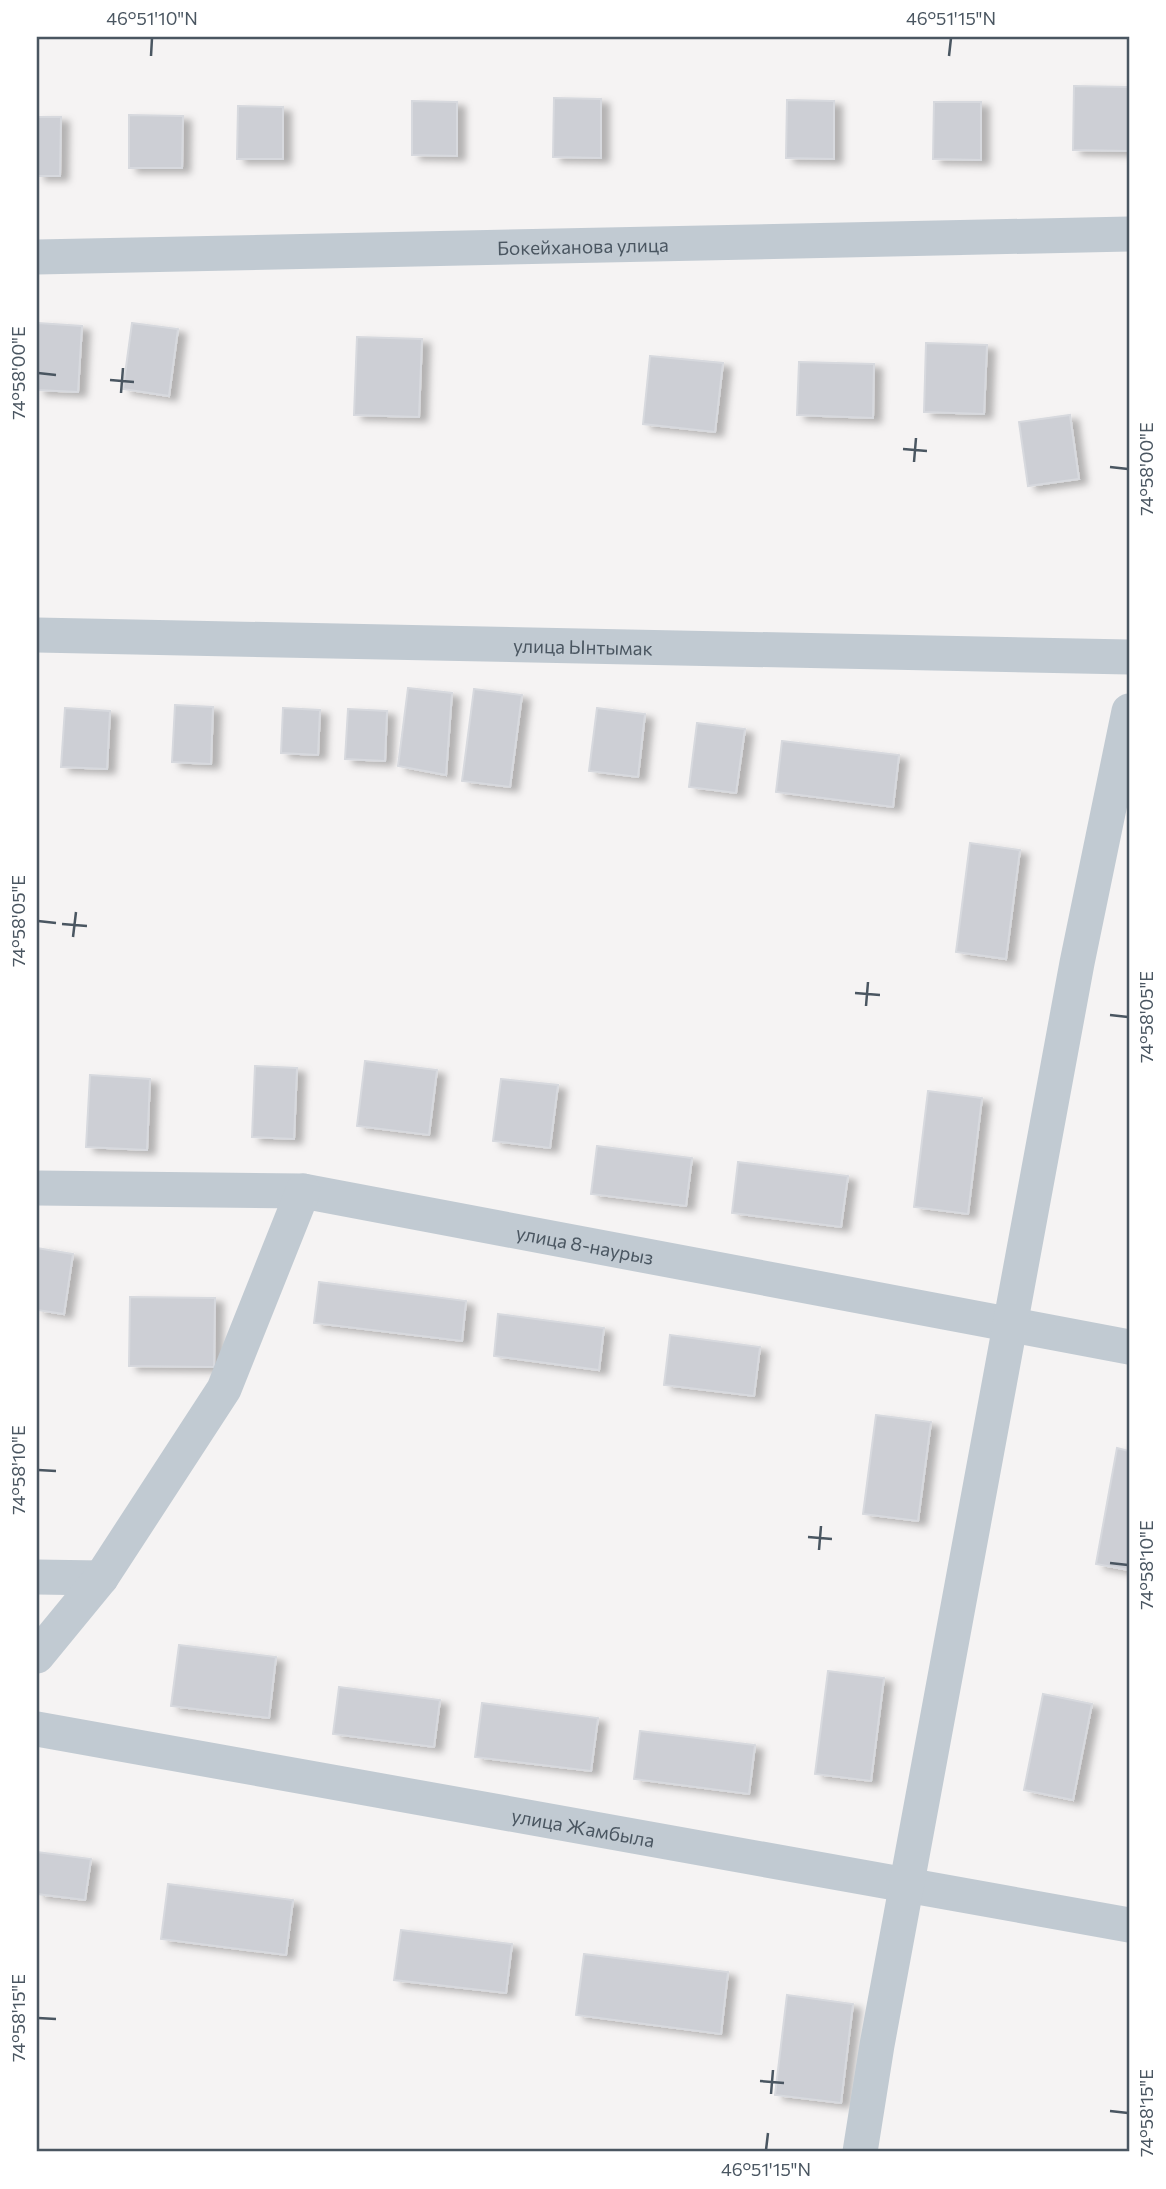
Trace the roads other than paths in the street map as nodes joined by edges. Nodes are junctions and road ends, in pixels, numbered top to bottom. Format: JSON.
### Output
{"nodes":[{"id":1,"x":1129,"y":234,"type":"edge"},
{"id":2,"x":37,"y":257,"type":"edge"},
{"id":3,"x":37,"y":635,"type":"edge"},
{"id":4,"x":1129,"y":657,"type":"edge"},
{"id":5,"x":1129,"y":711,"type":"edge"},
{"id":6,"x":1120,"y":801,"type":"edge"},
{"id":7,"x":37,"y":1188,"type":"edge"},
{"id":8,"x":303,"y":1191,"type":"junction"},
{"id":9,"x":1010,"y":1325,"type":"junction"},
{"id":10,"x":1129,"y":1347,"type":"edge"},
{"id":11,"x":37,"y":1577,"type":"edge"},
{"id":12,"x":102,"y":1578,"type":"junction"},
{"id":13,"x":37,"y":1656,"type":"edge"},
{"id":14,"x":37,"y":1729,"type":"edge"},
{"id":15,"x":906,"y":1885,"type":"junction"},
{"id":16,"x":1129,"y":1925,"type":"edge"},
{"id":17,"x":860,"y":2152,"type":"edge"}],
"edges":[{"from":1,"to":2,"type":"street","name":"Бокейханова улица"},
{"from":3,"to":4,"type":"street","name":"улица Ынтымак"},
{"from":5,"to":6,"type":"street"},
{"from":6,"to":9,"type":"street"},
{"from":7,"to":8,"type":"street","name":"улица 8-наурыз"},
{"from":8,"to":9,"type":"street","name":"улица 8-наурыз"},
{"from":8,"to":12,"type":"street"},
{"from":9,"to":10,"type":"street","name":"улица 8-наурыз"},
{"from":9,"to":15,"type":"street"},
{"from":11,"to":12,"type":"street"},
{"from":12,"to":13,"type":"street"},
{"from":14,"to":15,"type":"street","name":"улица Жамбыла"},
{"from":15,"to":16,"type":"street","name":"улица Жамбыла"},
{"from":15,"to":17,"type":"street"}]}
